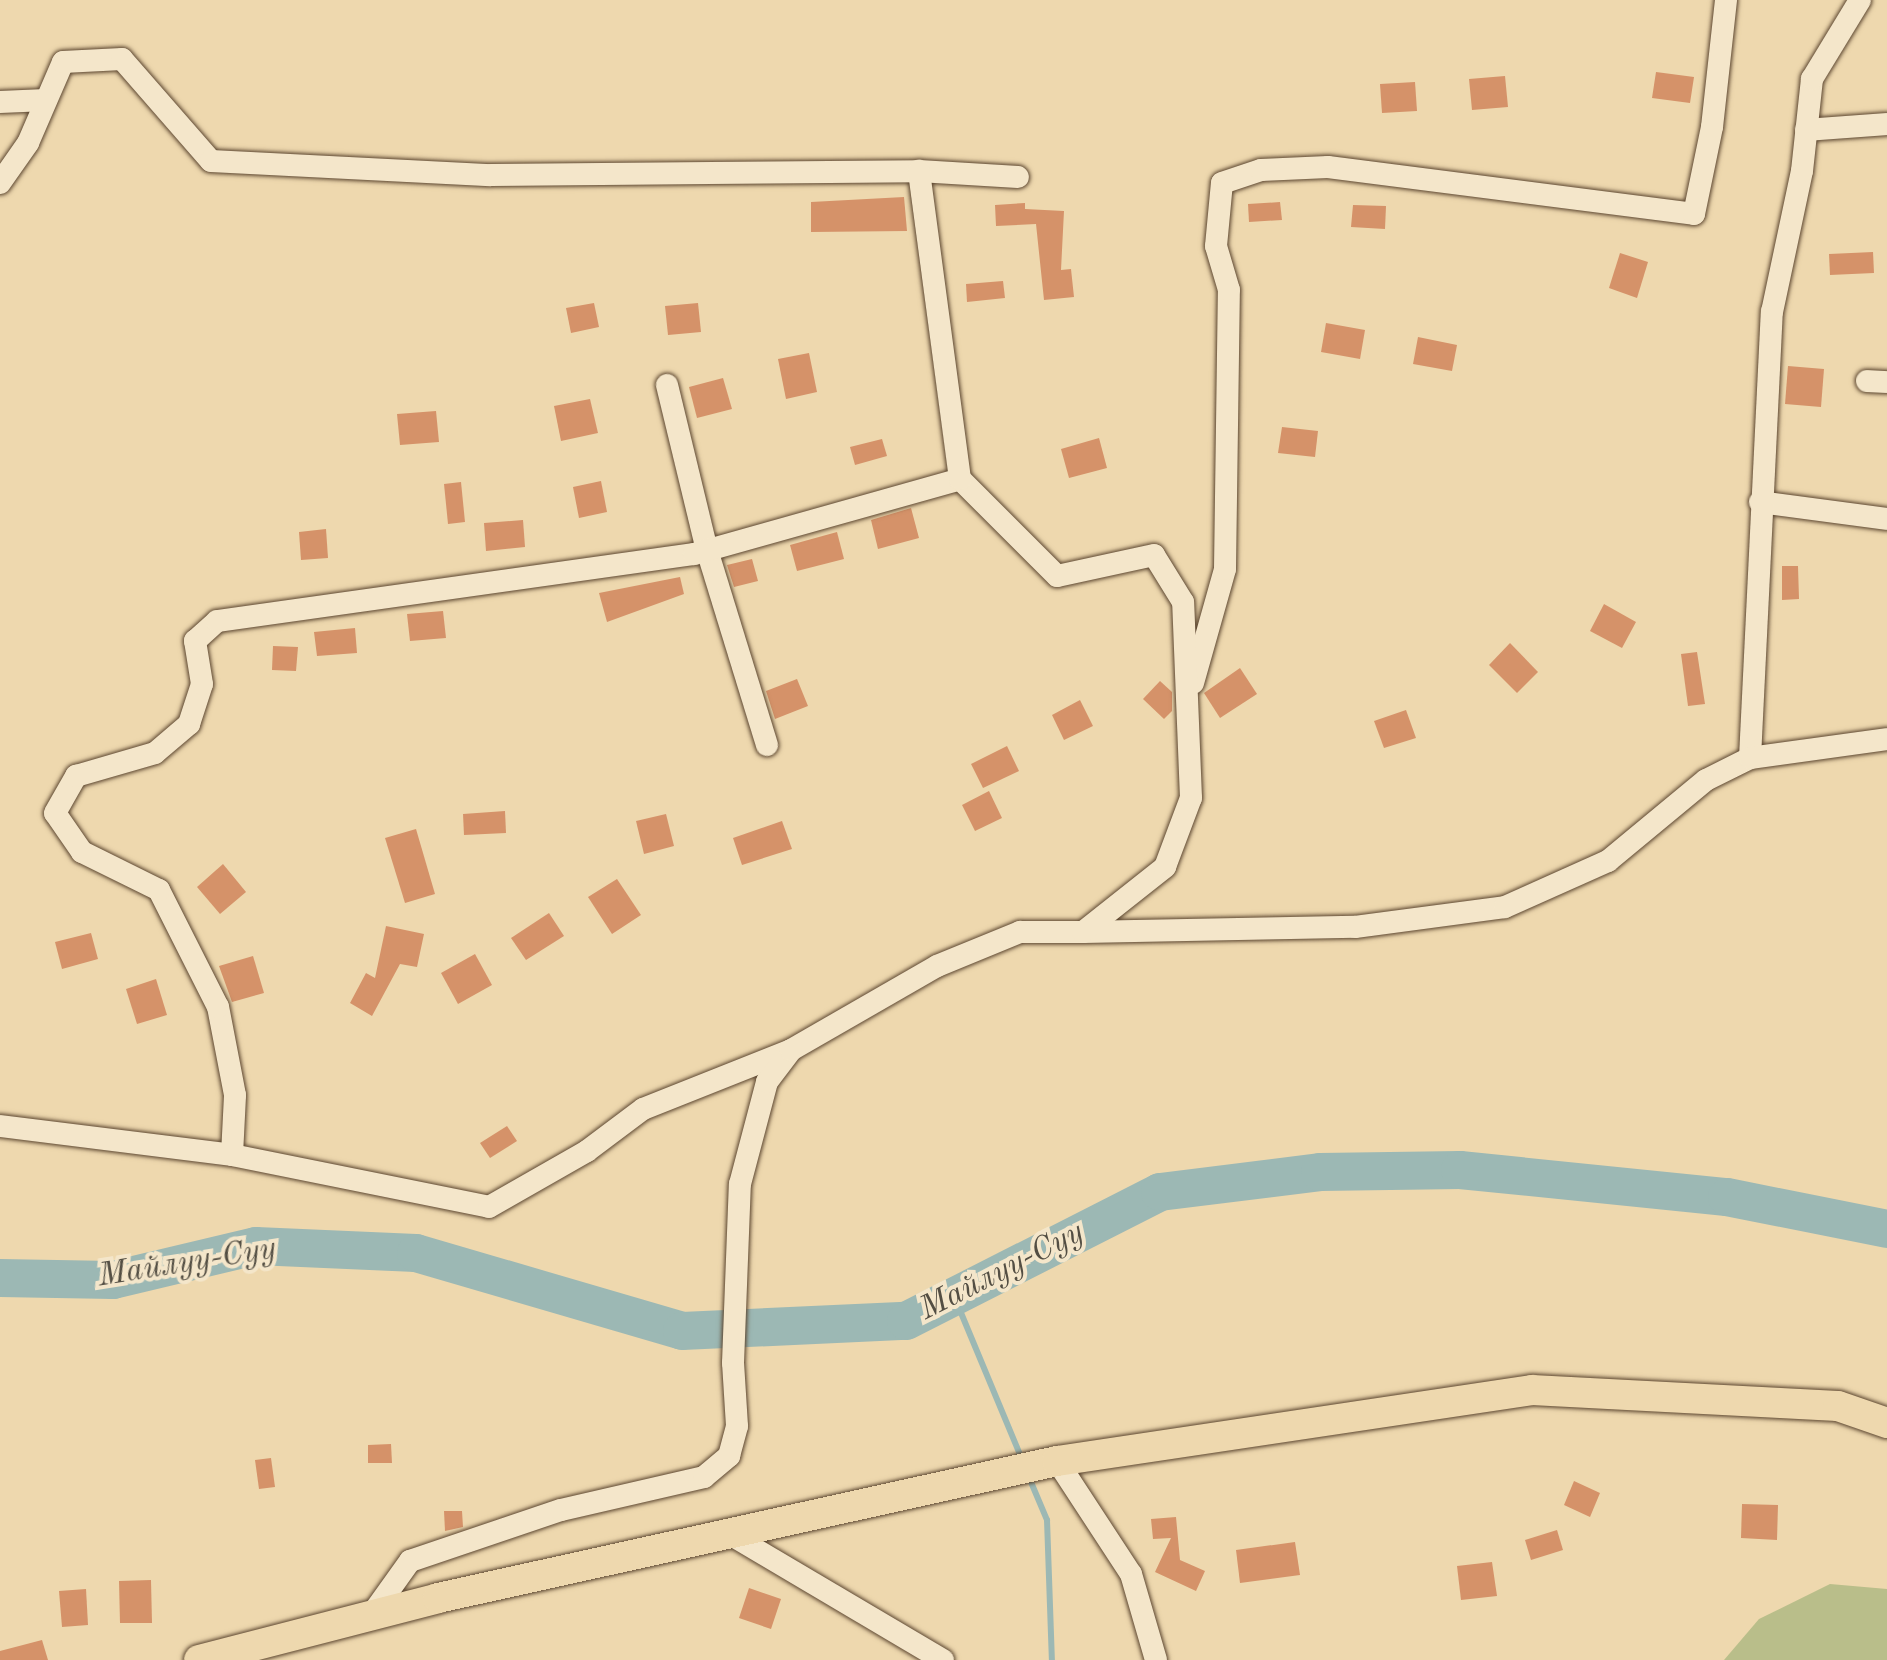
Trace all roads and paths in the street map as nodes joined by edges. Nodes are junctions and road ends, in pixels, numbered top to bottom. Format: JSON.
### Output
{"nodes":[{"id":1,"x":1726,"y":0,"type":"edge"},
{"id":2,"x":1860,"y":0,"type":"edge"},
{"id":3,"x":46,"y":100,"type":"junction"},
{"id":4,"x":0,"y":102,"type":"edge"},
{"id":5,"x":1887,"y":124,"type":"edge"},
{"id":6,"x":1806,"y":130,"type":"junction"},
{"id":7,"x":918,"y":171,"type":"junction"},
{"id":8,"x":1018,"y":177,"type":"dead end"},
{"id":9,"x":0,"y":183,"type":"edge"},
{"id":10,"x":667,"y":385,"type":"dead end"},
{"id":11,"x":960,"y":479,"type":"junction"},
{"id":12,"x":1760,"y":502,"type":"junction"},
{"id":13,"x":1887,"y":519,"type":"edge"},
{"id":14,"x":707,"y":550,"type":"junction"},
{"id":15,"x":1187,"y":706,"type":"junction"},
{"id":16,"x":1887,"y":738,"type":"edge"},
{"id":17,"x":767,"y":745,"type":"dead end"},
{"id":18,"x":1750,"y":758,"type":"junction"},
{"id":19,"x":1083,"y":932,"type":"junction"},
{"id":20,"x":791,"y":1050,"type":"junction"},
{"id":21,"x":0,"y":1126,"type":"edge"},
{"id":22,"x":232,"y":1155,"type":"junction"},
{"id":23,"x":1887,"y":1423,"type":"edge"},
{"id":24,"x":1049,"y":1463,"type":"junction"},
{"id":25,"x":732,"y":1536,"type":"junction"},
{"id":26,"x":370,"y":1617,"type":"junction"},
{"id":27,"x":199,"y":1660,"type":"edge"},
{"id":28,"x":943,"y":1660,"type":"edge"},
{"id":29,"x":1156,"y":1660,"type":"edge"}],
"edges":[{"from":1,"to":15,"type":"street"},
{"from":2,"to":6,"type":"street"},
{"from":3,"to":4,"type":"street"},
{"from":3,"to":7,"type":"street"},
{"from":3,"to":9,"type":"street"},
{"from":5,"to":6,"type":"street"},
{"from":6,"to":12,"type":"street"},
{"from":7,"to":8,"type":"street"},
{"from":7,"to":11,"type":"street"},
{"from":10,"to":14,"type":"street"},
{"from":11,"to":14,"type":"street"},
{"from":11,"to":15,"type":"street"},
{"from":12,"to":13,"type":"street"},
{"from":12,"to":18,"type":"street"},
{"from":14,"to":17,"type":"street"},
{"from":14,"to":22,"type":"street"},
{"from":15,"to":19,"type":"street"},
{"from":16,"to":18,"type":"street"},
{"from":18,"to":19,"type":"street"},
{"from":19,"to":20,"type":"street"},
{"from":20,"to":22,"type":"street"},
{"from":20,"to":26,"type":"street"},
{"from":21,"to":22,"type":"street"},
{"from":23,"to":24,"type":"main road"},
{"from":24,"to":25,"type":"main road"},
{"from":24,"to":29,"type":"street"},
{"from":25,"to":26,"type":"main road"},
{"from":25,"to":28,"type":"street"},
{"from":26,"to":27,"type":"main road"}]}
